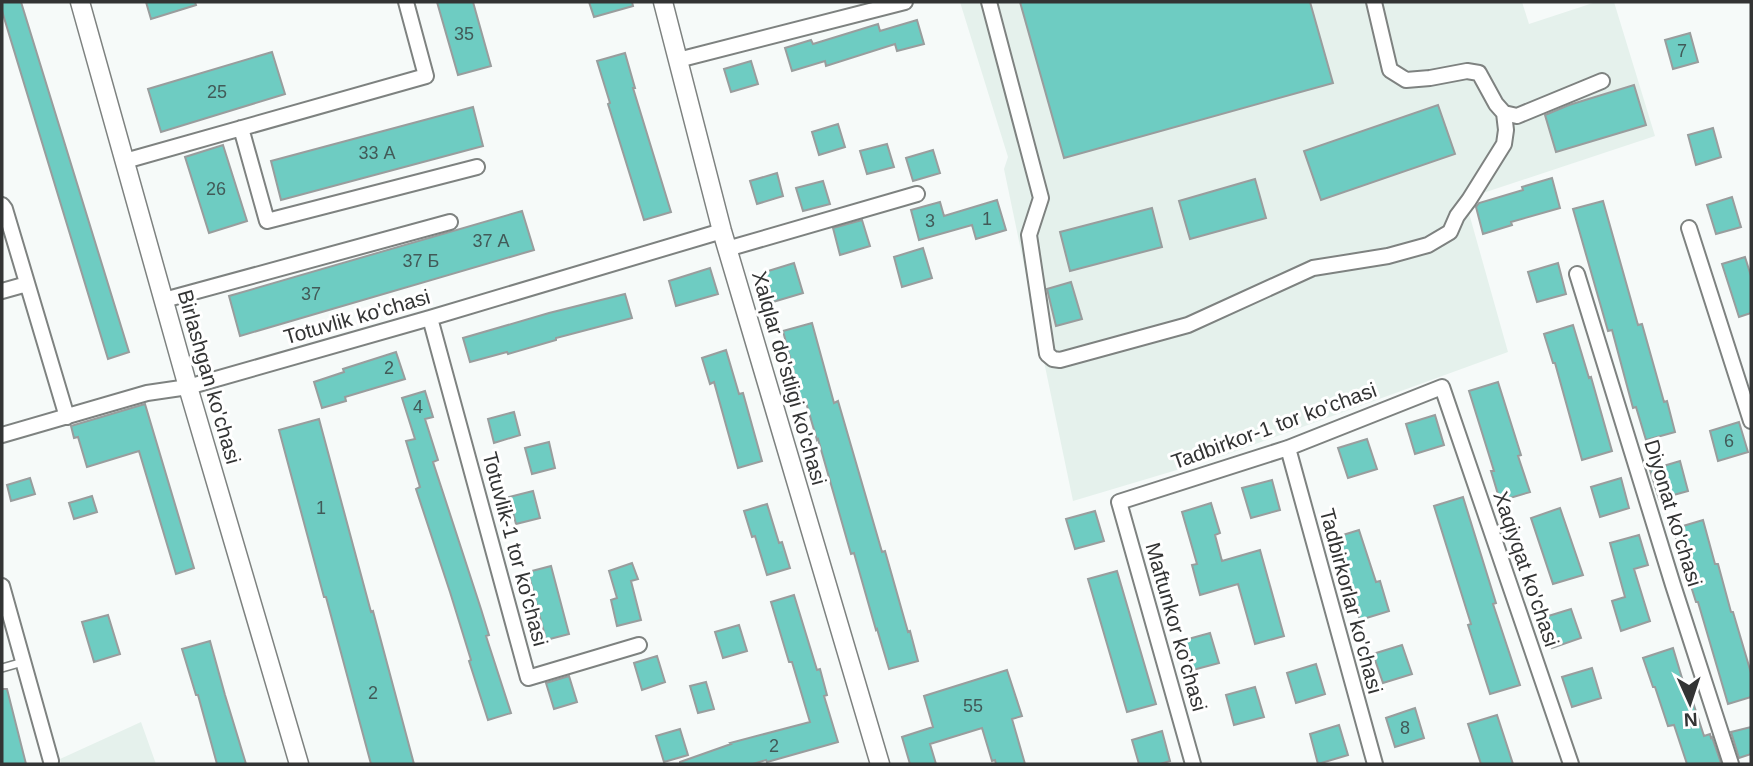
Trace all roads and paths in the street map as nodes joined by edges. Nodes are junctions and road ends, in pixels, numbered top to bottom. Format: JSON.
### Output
{"nodes":[{"id":1,"x":79,"y":2,"type":"edge"},
{"id":2,"x":406,"y":2,"type":"edge"},
{"id":3,"x":663,"y":2,"type":"edge"},
{"id":4,"x":903,"y":2,"type":"edge"},
{"id":5,"x":989,"y":2,"type":"edge"},
{"id":6,"x":1374,"y":2,"type":"edge"},
{"id":7,"x":678,"y":60,"type":"junction"},
{"id":8,"x":1602,"y":81,"type":"dead end"},
{"id":9,"x":1504,"y":113,"type":"junction"},
{"id":10,"x":241,"y":128,"type":"junction"},
{"id":11,"x":125,"y":161,"type":"junction"},
{"id":12,"x":477,"y":167,"type":"dead end"},
{"id":13,"x":917,"y":194,"type":"dead end"},
{"id":14,"x":2,"y":205,"type":"edge"},
{"id":15,"x":450,"y":222,"type":"dead end"},
{"id":16,"x":1689,"y":228,"type":"dead end"},
{"id":17,"x":722,"y":231,"type":"junction"},
{"id":18,"x":727,"y":249,"type":"junction"},
{"id":19,"x":1577,"y":274,"type":"dead end"},
{"id":20,"x":27,"y":284,"type":"junction"},
{"id":21,"x":2,"y":291,"type":"edge"},
{"id":22,"x":164,"y":300,"type":"junction"},
{"id":23,"x":430,"y":318,"type":"junction"},
{"id":24,"x":188,"y":387,"type":"junction"},
{"id":25,"x":1442,"y":387,"type":"joint"},
{"id":26,"x":67,"y":417,"type":"junction"},
{"id":27,"x":1751,"y":421,"type":"edge"},
{"id":28,"x":2,"y":435,"type":"edge"},
{"id":29,"x":1288,"y":448,"type":"junction"},
{"id":30,"x":1119,"y":502,"type":"joint"},
{"id":31,"x":2,"y":586,"type":"edge"},
{"id":32,"x":639,"y":645,"type":"dead end"},
{"id":33,"x":24,"y":662,"type":"junction"},
{"id":34,"x":2,"y":668,"type":"edge"},
{"id":35,"x":51,"y":761,"type":"dead end"},
{"id":36,"x":299,"y":764,"type":"edge"},
{"id":37,"x":880,"y":764,"type":"edge"},
{"id":38,"x":1193,"y":764,"type":"edge"},
{"id":39,"x":1375,"y":764,"type":"edge"},
{"id":40,"x":1571,"y":764,"type":"edge"},
{"id":41,"x":1731,"y":764,"type":"edge"}],
"edges":[{"from":1,"to":11,"type":"street","name":"Birlashgan ko'chasi"},
{"from":2,"to":10,"type":"street"},
{"from":3,"to":7,"type":"street","name":"Xalqlar do'stligi ko'chasi"},
{"from":4,"to":7,"type":"street"},
{"from":5,"to":9,"type":"street"},
{"from":6,"to":9,"type":"street"},
{"from":7,"to":17,"type":"street","name":"Xalqlar do'stligi ko'chasi"},
{"from":8,"to":9,"type":"street"},
{"from":10,"to":11,"type":"street"},
{"from":10,"to":12,"type":"street"},
{"from":11,"to":22,"type":"street","name":"Birlashgan ko'chasi"},
{"from":13,"to":18,"type":"street"},
{"from":14,"to":20,"type":"street"},
{"from":15,"to":22,"type":"street"},
{"from":16,"to":27,"type":"street"},
{"from":17,"to":18,"type":"street","name":"Xalqlar do'stligi ko'chasi"},
{"from":17,"to":23,"type":"street","name":"Totuvlik ko'chasi"},
{"from":18,"to":37,"type":"street","name":"Xalqlar do'stligi ko'chasi"},
{"from":19,"to":41,"type":"street","name":"Diyonat ko'chasi"},
{"from":20,"to":21,"type":"street"},
{"from":20,"to":26,"type":"street"},
{"from":22,"to":24,"type":"street","name":"Birlashgan ko'chasi"},
{"from":23,"to":24,"type":"street","name":"Totuvlik ko'chasi"},
{"from":23,"to":32,"type":"street","name":"Totuvlik-1 tor ko'chasi"},
{"from":24,"to":26,"type":"street","name":"Totuvlik ko'chasi"},
{"from":24,"to":36,"type":"street","name":"Birlashgan ko'chasi"},
{"from":25,"to":29,"type":"street","name":"Tadbirkor-1 tor ko'chasi"},
{"from":25,"to":40,"type":"street","name":"Xaqiyqat ko'chasi"},
{"from":26,"to":28,"type":"street","name":"Totuvlik ko'chasi"},
{"from":29,"to":30,"type":"street","name":"Tadbirkor-1 tor ko'chasi"},
{"from":29,"to":39,"type":"street","name":"Tadbirkorlar ko'chasi"},
{"from":30,"to":38,"type":"street","name":"Maftunkor ko'chasi"},
{"from":31,"to":33,"type":"street"},
{"from":33,"to":34,"type":"lane"},
{"from":33,"to":35,"type":"street"}]}
